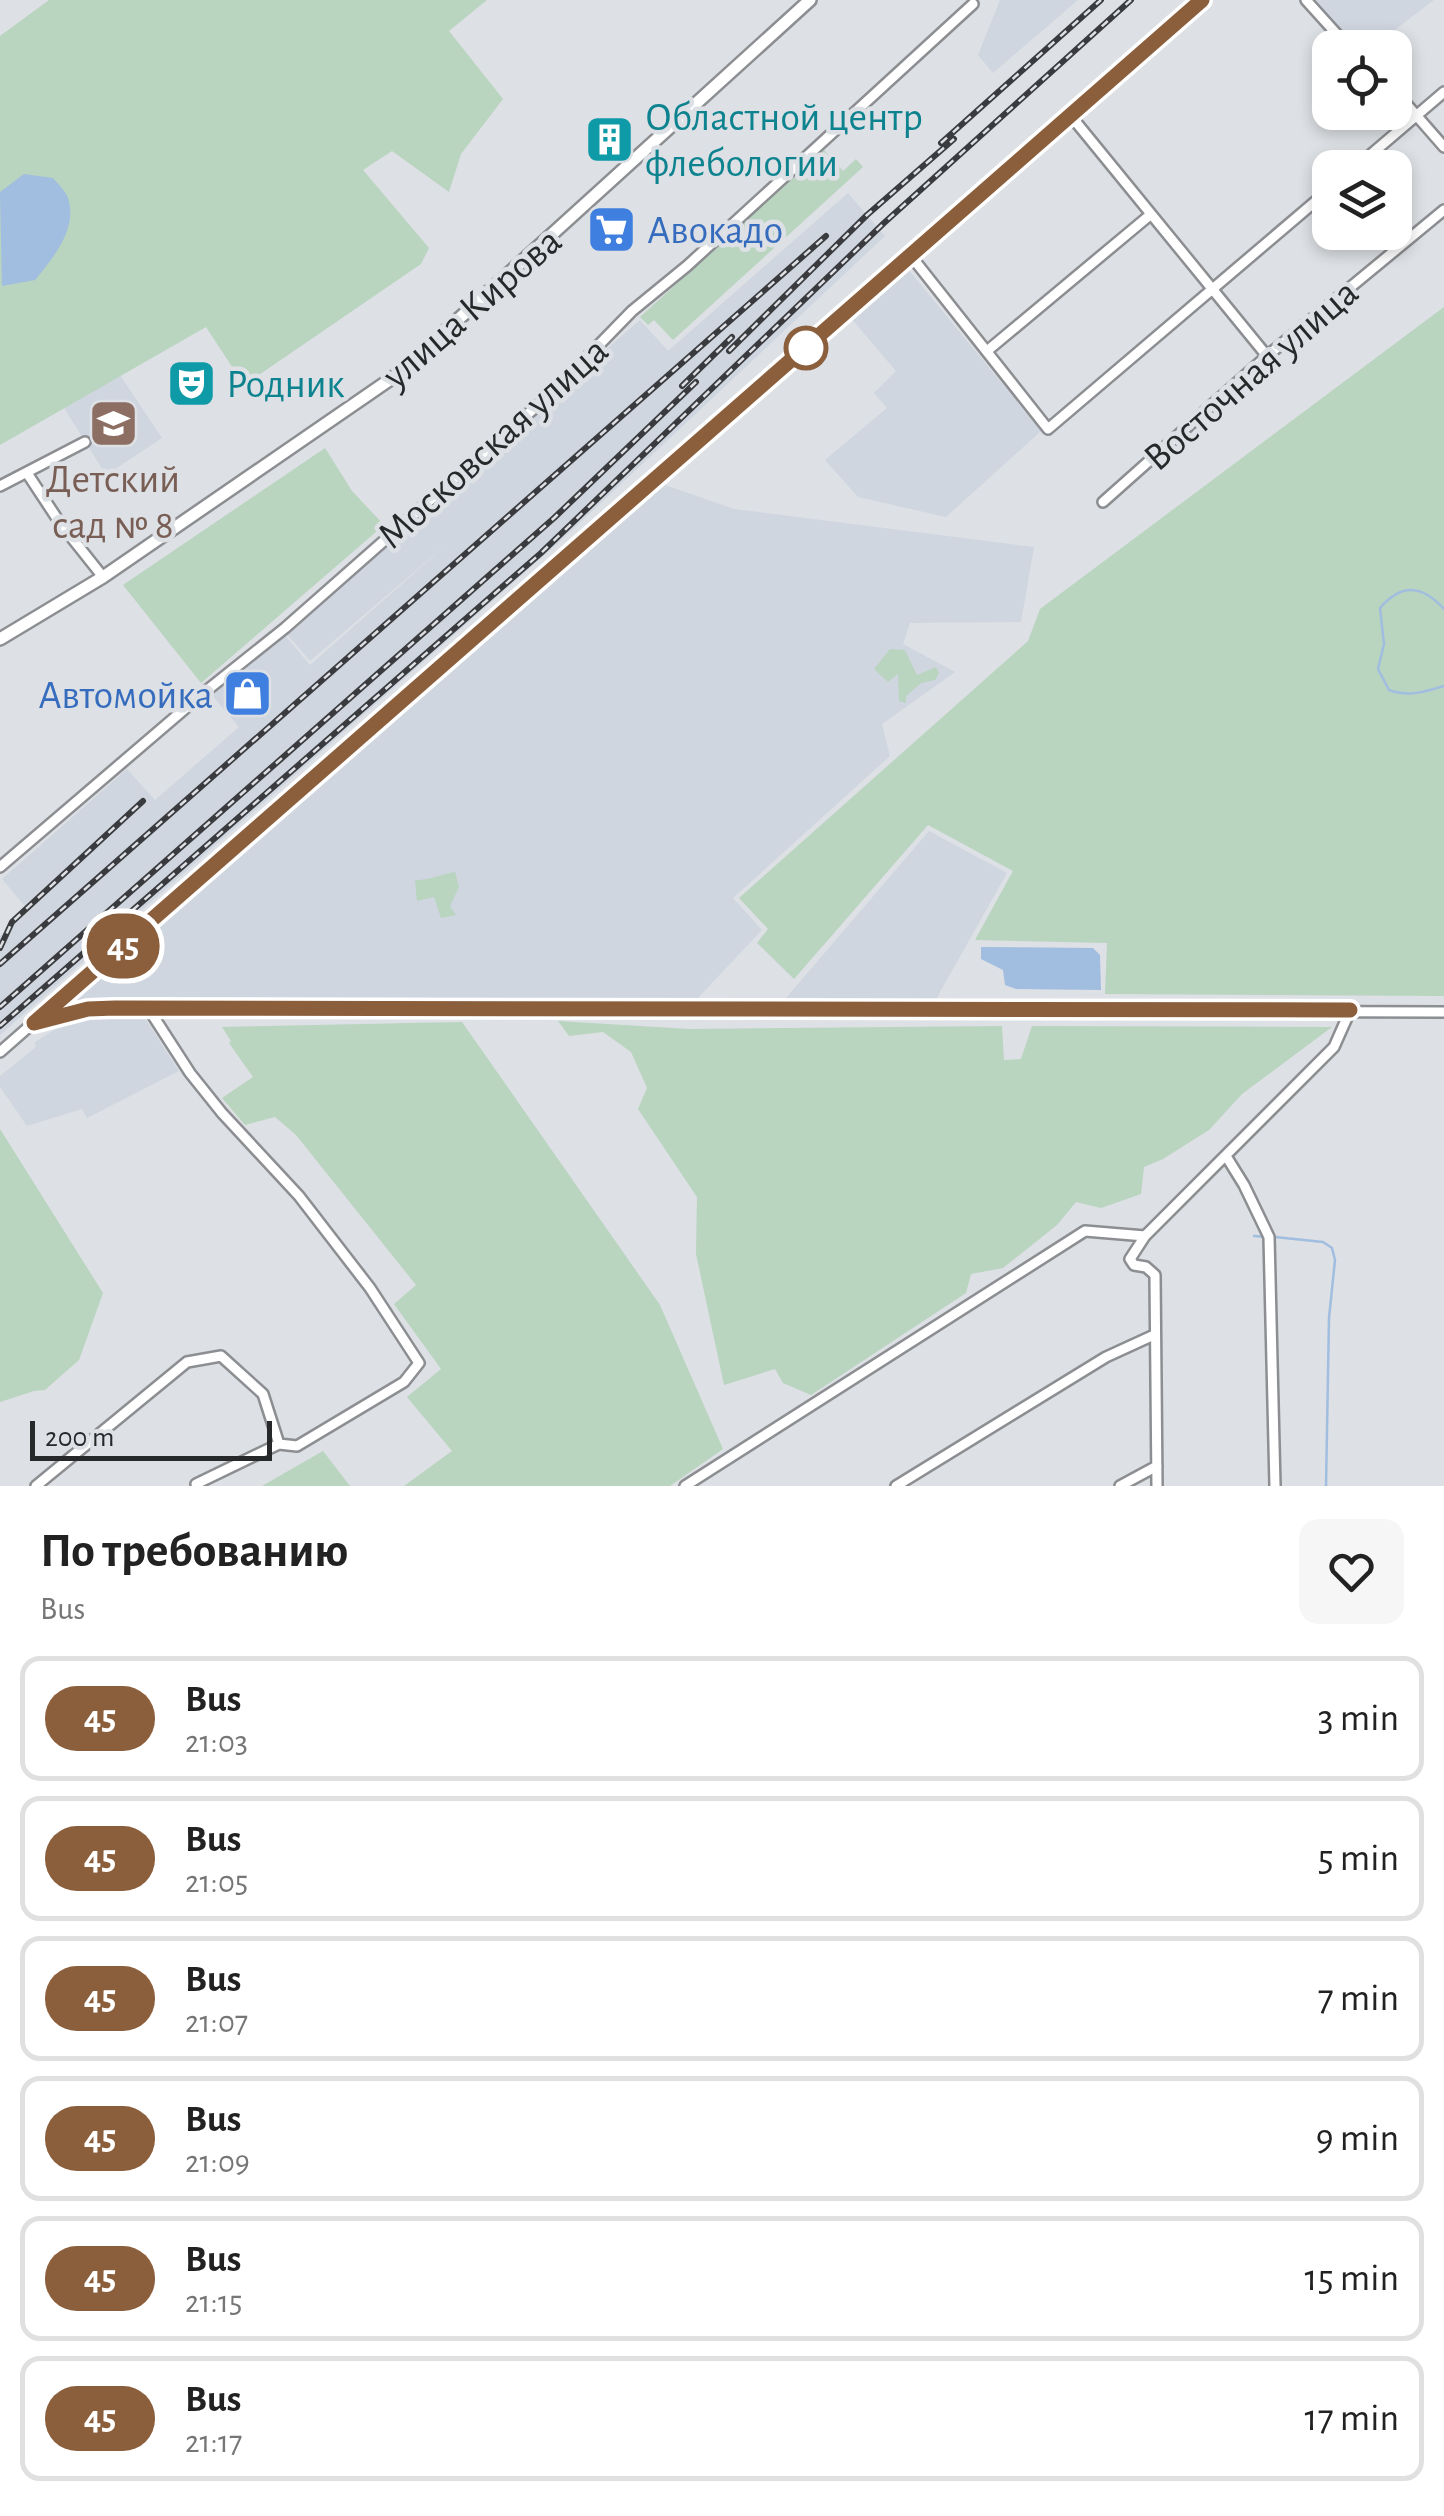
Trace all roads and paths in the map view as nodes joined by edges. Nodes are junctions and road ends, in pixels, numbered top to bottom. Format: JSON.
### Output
{"nodes":[{"id":1,"x":810,"y":0,"type":"edge"},
{"id":2,"x":1202,"y":0,"type":"edge"},
{"id":3,"x":1306,"y":0,"type":"edge"},
{"id":4,"x":972,"y":4,"type":"dead end"},
{"id":5,"x":1332,"y":30,"type":"edge"},
{"id":6,"x":1444,"y":92,"type":"edge"},
{"id":7,"x":1412,"y":111,"type":"edge"},
{"id":8,"x":1071,"y":116,"type":"junction"},
{"id":9,"x":1416,"y":116,"type":"junction"},
{"id":10,"x":1444,"y":147,"type":"edge"},
{"id":11,"x":1376,"y":150,"type":"edge"},
{"id":12,"x":1312,"y":203,"type":"edge"},
{"id":13,"x":1444,"y":210,"type":"edge"},
{"id":14,"x":1150,"y":214,"type":"junction"},
{"id":15,"x":912,"y":256,"type":"junction"},
{"id":16,"x":1211,"y":289,"type":"junction"},
{"id":17,"x":987,"y":352,"type":"junction"},
{"id":18,"x":1266,"y":356,"type":"junction"},
{"id":19,"x":85,"y":442,"type":"dead end"},
{"id":20,"x":27,"y":472,"type":"junction"},
{"id":21,"x":0,"y":486,"type":"edge"},
{"id":22,"x":1103,"y":502,"type":"dead end"},
{"id":23,"x":103,"y":577,"type":"junction"},
{"id":24,"x":0,"y":639,"type":"edge"},
{"id":25,"x":0,"y":867,"type":"edge"},
{"id":26,"x":148,"y":1008,"type":"junction"},
{"id":27,"x":1350,"y":1010,"type":"junction"},
{"id":28,"x":1444,"y":1012,"type":"edge"},
{"id":29,"x":34,"y":1023,"type":"junction"},
{"id":30,"x":0,"y":1052,"type":"edge"},
{"id":31,"x":1226,"y":1156,"type":"junction"},
{"id":32,"x":1145,"y":1236,"type":"junction"},
{"id":33,"x":1154,"y":1335,"type":"junction"},
{"id":34,"x":280,"y":1444,"type":"junction"},
{"id":35,"x":1157,"y":1466,"type":"junction"},
{"id":36,"x":196,"y":1484,"type":"dead end"},
{"id":37,"x":36,"y":1486,"type":"edge"},
{"id":38,"x":685,"y":1486,"type":"edge"},
{"id":39,"x":896,"y":1486,"type":"edge"},
{"id":40,"x":1120,"y":1486,"type":"edge"},
{"id":41,"x":1157,"y":1486,"type":"edge"},
{"id":42,"x":1275,"y":1486,"type":"edge"}],
"edges":[{"from":1,"to":23,"type":"street","name":"улица Кирова"},
{"from":2,"to":8,"type":"street"},
{"from":3,"to":5,"type":"street"},
{"from":4,"to":25,"type":"street","name":"Московская улица"},
{"from":6,"to":9,"type":"street"},
{"from":7,"to":9,"type":"street"},
{"from":8,"to":14,"type":"street"},
{"from":8,"to":15,"type":"street"},
{"from":9,"to":10,"type":"street"},
{"from":9,"to":11,"type":"street"},
{"from":12,"to":16,"type":"street"},
{"from":13,"to":18,"type":"street","name":"Восточная улица"},
{"from":14,"to":16,"type":"street"},
{"from":14,"to":17,"type":"street"},
{"from":15,"to":17,"type":"street"},
{"from":15,"to":29,"type":"street"},
{"from":16,"to":17,"type":"street"},
{"from":16,"to":18,"type":"street"},
{"from":18,"to":22,"type":"street","name":"Восточная улица"},
{"from":19,"to":20,"type":"street"},
{"from":20,"to":21,"type":"street"},
{"from":20,"to":23,"type":"street"},
{"from":23,"to":24,"type":"street","name":"улица Кирова"},
{"from":26,"to":27,"type":"street"},
{"from":26,"to":29,"type":"street"},
{"from":26,"to":34,"type":"street"},
{"from":27,"to":28,"type":"street"},
{"from":27,"to":31,"type":"street"},
{"from":29,"to":30,"type":"street"},
{"from":31,"to":32,"type":"street"},
{"from":31,"to":42,"type":"street"},
{"from":32,"to":33,"type":"street"},
{"from":32,"to":38,"type":"street"},
{"from":33,"to":35,"type":"street"},
{"from":33,"to":39,"type":"street"},
{"from":34,"to":36,"type":"street"},
{"from":34,"to":37,"type":"street"},
{"from":35,"to":40,"type":"street"},
{"from":35,"to":41,"type":"street"}]}
